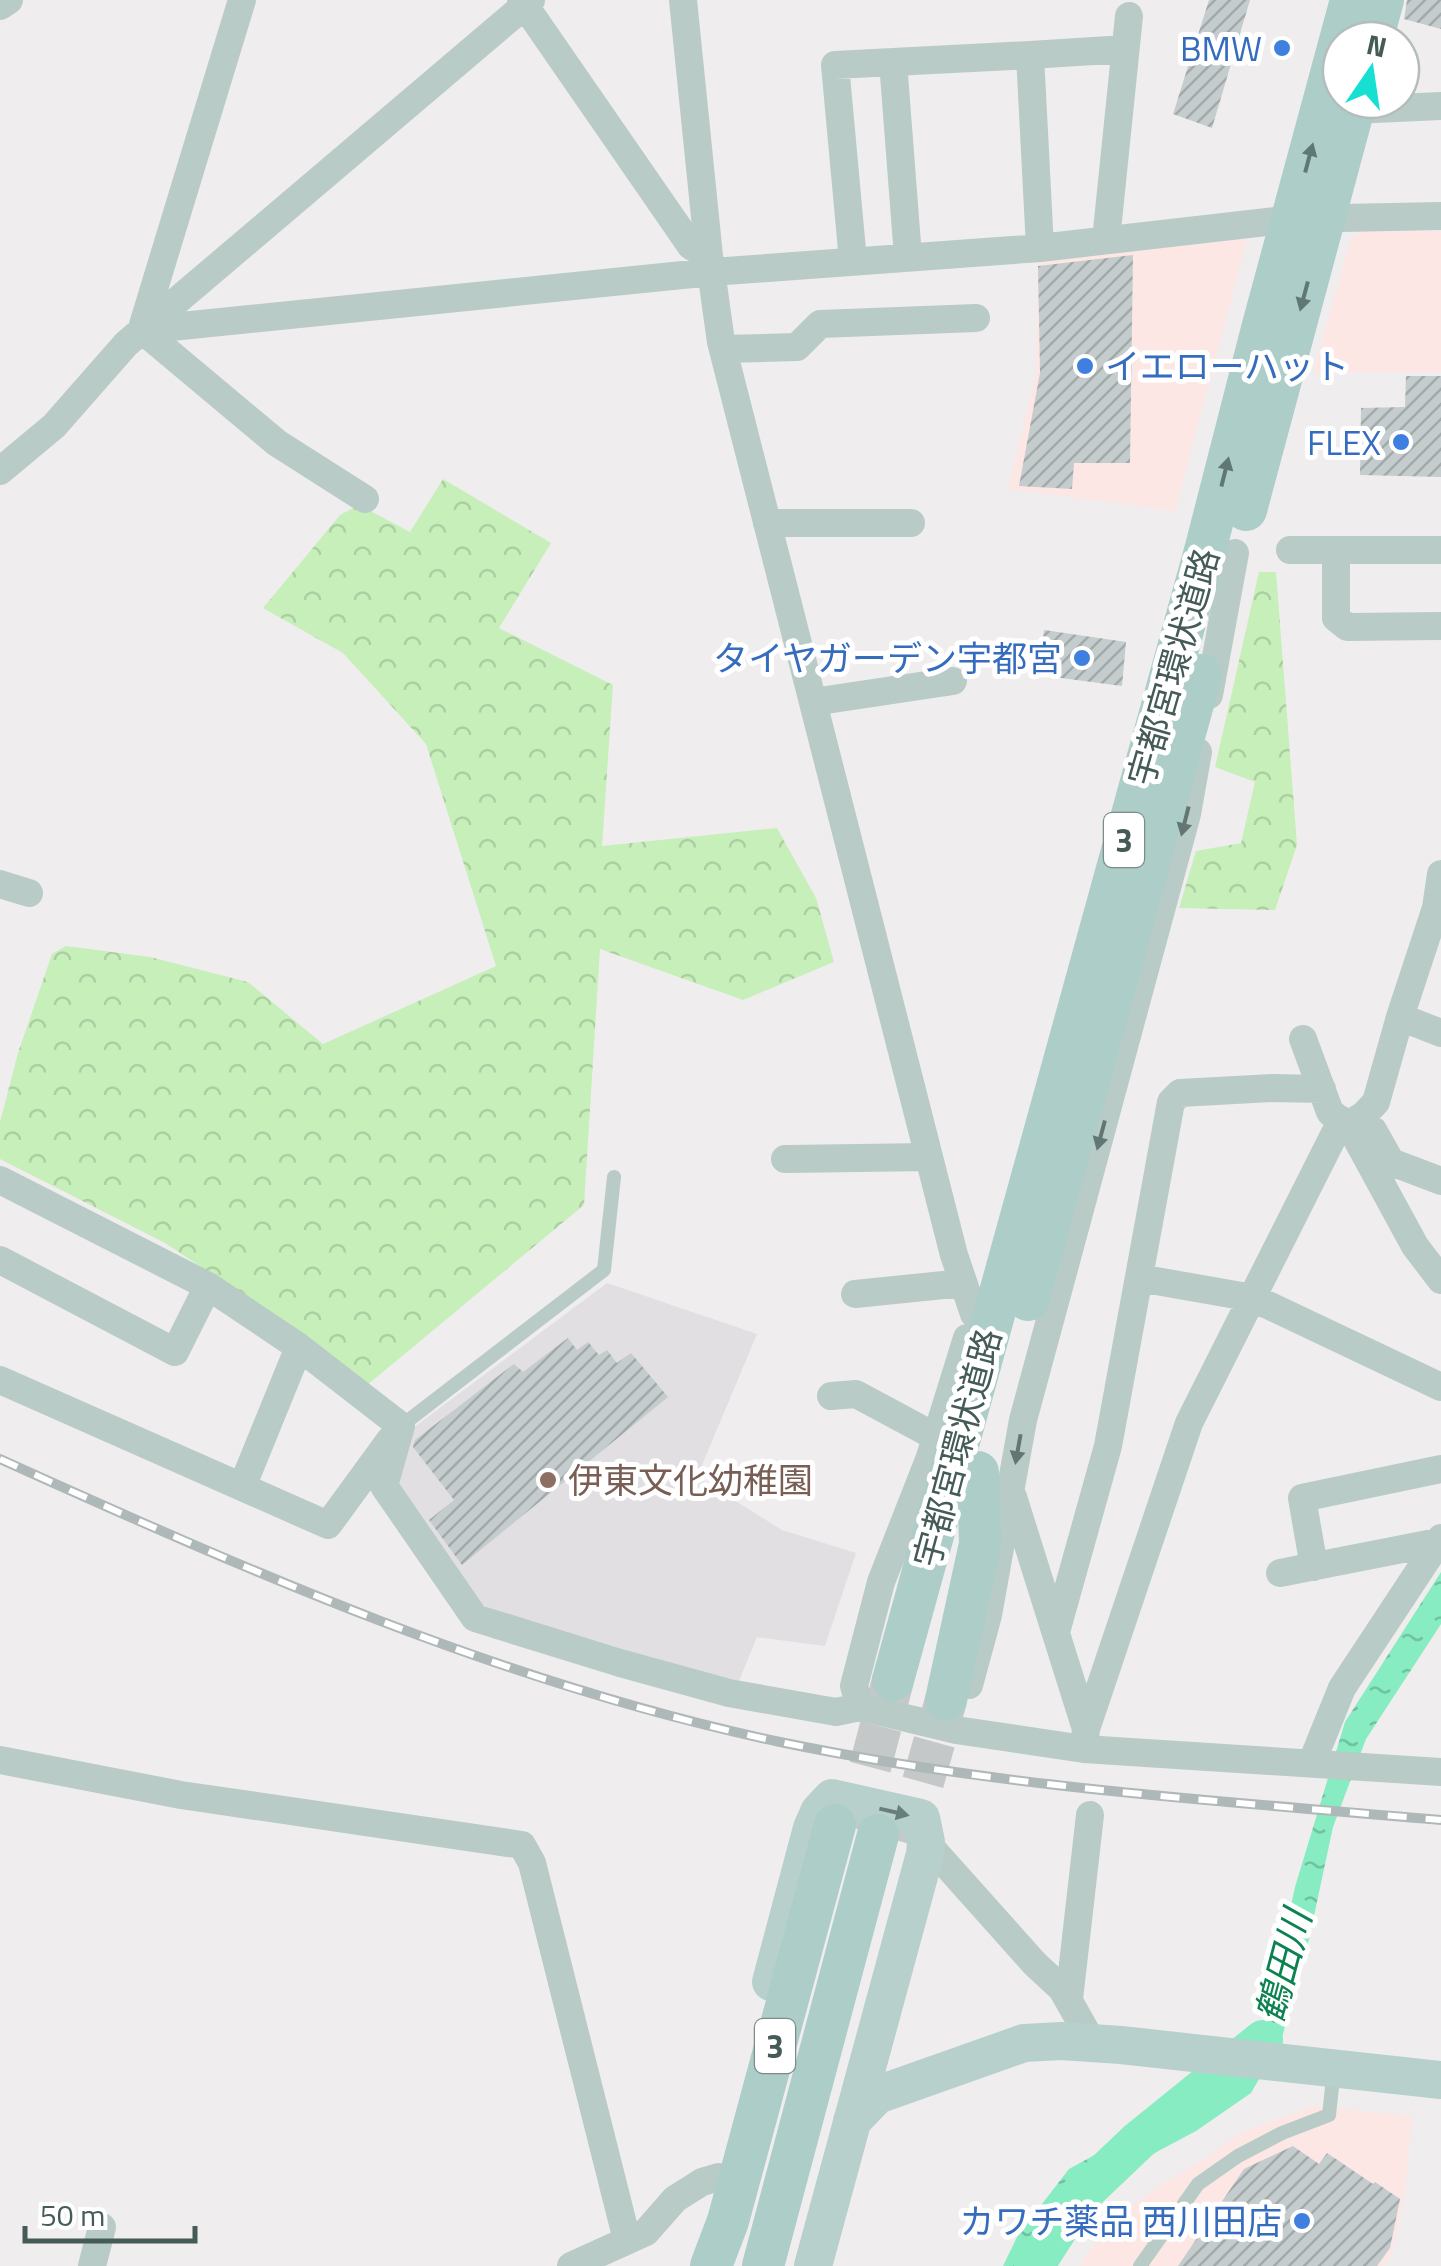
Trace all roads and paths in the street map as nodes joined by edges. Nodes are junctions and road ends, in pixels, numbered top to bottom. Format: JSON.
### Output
{"nodes":[{"id":1,"x":9,"y":0,"type":"edge"},
{"id":2,"x":242,"y":0,"type":"edge"},
{"id":3,"x":683,"y":0,"type":"edge"},
{"id":4,"x":1351,"y":0,"type":"edge"},
{"id":5,"x":525,"y":2,"type":"edge"},
{"id":6,"x":0,"y":6,"type":"edge"},
{"id":7,"x":1128,"y":16,"type":"dead end"},
{"id":8,"x":1125,"y":49,"type":"junction"},
{"id":9,"x":1030,"y":55,"type":"junction"},
{"id":10,"x":894,"y":62,"type":"junction"},
{"id":11,"x":1349,"y":120,"type":"edge"},
{"id":12,"x":1441,"y":216,"type":"edge"},
{"id":13,"x":1309,"y":219,"type":"junction"},
{"id":14,"x":1106,"y":240,"type":"junction"},
{"id":15,"x":1040,"y":248,"type":"junction"},
{"id":16,"x":908,"y":257,"type":"junction"},
{"id":17,"x":854,"y":261,"type":"junction"},
{"id":18,"x":710,"y":264,"type":"junction"},
{"id":19,"x":976,"y":318,"type":"dead end"},
{"id":20,"x":142,"y":330,"type":"junction"},
{"id":21,"x":722,"y":349,"type":"junction"},
{"id":22,"x":0,"y":471,"type":"edge"},
{"id":23,"x":365,"y":499,"type":"dead end"},
{"id":24,"x":767,"y":522,"type":"junction"},
{"id":25,"x":910,"y":523,"type":"dead end"},
{"id":26,"x":1220,"y":550,"type":"junction"},
{"id":27,"x":1290,"y":550,"type":"dead end"},
{"id":28,"x":1441,"y":550,"type":"edge"},
{"id":29,"x":1336,"y":551,"type":"junction"},
{"id":30,"x":1441,"y":626,"type":"edge"},
{"id":31,"x":954,"y":680,"type":"dead end"},
{"id":32,"x":813,"y":702,"type":"junction"},
{"id":33,"x":1441,"y":874,"type":"edge"},
{"id":34,"x":0,"y":884,"type":"edge"},
{"id":35,"x":29,"y":894,"type":"dead end"},
{"id":36,"x":1438,"y":909,"type":"edge"},
{"id":37,"x":1400,"y":1017,"type":"junction"},
{"id":38,"x":1441,"y":1032,"type":"edge"},
{"id":39,"x":1302,"y":1039,"type":"dead end"},
{"id":40,"x":1322,"y":1089,"type":"junction"},
{"id":41,"x":1348,"y":1123,"type":"junction"},
{"id":42,"x":929,"y":1157,"type":"junction"},
{"id":43,"x":785,"y":1159,"type":"dead end"},
{"id":44,"x":614,"y":1177,"type":"dead end"},
{"id":45,"x":0,"y":1180,"type":"edge"},
{"id":46,"x":1441,"y":1182,"type":"edge"},
{"id":47,"x":0,"y":1260,"type":"edge"},
{"id":48,"x":1139,"y":1278,"type":"junction"},
{"id":49,"x":1441,"y":1280,"type":"edge"},
{"id":50,"x":964,"y":1283,"type":"junction"},
{"id":51,"x":208,"y":1286,"type":"junction"},
{"id":52,"x":855,"y":1294,"type":"dead end"},
{"id":53,"x":1253,"y":1298,"type":"junction"},
{"id":54,"x":974,"y":1314,"type":"junction"},
{"id":55,"x":299,"y":1347,"type":"junction"},
{"id":56,"x":0,"y":1380,"type":"edge"},
{"id":57,"x":1441,"y":1387,"type":"edge"},
{"id":58,"x":831,"y":1396,"type":"dead end"},
{"id":59,"x":400,"y":1426,"type":"junction"},
{"id":60,"x":969,"y":1467,"type":"junction"},
{"id":61,"x":1441,"y":1469,"type":"edge"},
{"id":62,"x":242,"y":1487,"type":"junction"},
{"id":63,"x":1440,"y":1540,"type":"edge"},
{"id":64,"x":1314,"y":1567,"type":"junction"},
{"id":65,"x":1280,"y":1574,"type":"dead end"},
{"id":66,"x":1056,"y":1632,"type":"junction"},
{"id":67,"x":908,"y":1698,"type":"junction"},
{"id":68,"x":1085,"y":1739,"type":"junction"},
{"id":69,"x":0,"y":1760,"type":"edge"},
{"id":70,"x":1318,"y":1763,"type":"junction"},
{"id":71,"x":1441,"y":1772,"type":"edge"},
{"id":72,"x":1090,"y":1815,"type":"dead end"},
{"id":73,"x":880,"y":1834,"type":"junction"},
{"id":74,"x":1069,"y":1999,"type":"junction"},
{"id":75,"x":1092,"y":2042,"type":"junction"},
{"id":76,"x":1334,"y":2068,"type":"junction"},
{"id":77,"x":1441,"y":2080,"type":"edge"},
{"id":78,"x":852,"y":2121,"type":"junction"},
{"id":79,"x":719,"y":2177,"type":"junction"},
{"id":80,"x":102,"y":2227,"type":"dead end"},
{"id":81,"x":634,"y":2246,"type":"edge"},
{"id":82,"x":92,"y":2266,"type":"edge"},
{"id":83,"x":571,"y":2266,"type":"edge"},
{"id":84,"x":700,"y":2266,"type":"edge"},
{"id":85,"x":711,"y":2266,"type":"edge"},
{"id":86,"x":734,"y":2266,"type":"edge"},
{"id":87,"x":763,"y":2266,"type":"edge"},
{"id":88,"x":788,"y":2266,"type":"edge"},
{"id":89,"x":813,"y":2266,"type":"edge"},
{"id":90,"x":1140,"y":2266,"type":"edge"}],
"edges":[{"from":1,"to":6,"type":"street"},
{"from":2,"to":20,"type":"street"},
{"from":3,"to":18,"type":"street"},
{"from":13,"to":4,"type":"main road","name":"宇都宮環状道路","number":"3","one_way":true},
{"from":5,"to":18,"type":"street"},
{"from":5,"to":20,"type":"street"},
{"from":7,"to":8,"type":"street"},
{"from":8,"to":9,"type":"street"},
{"from":8,"to":14,"type":"street"},
{"from":9,"to":10,"type":"street"},
{"from":9,"to":15,"type":"street"},
{"from":10,"to":16,"type":"street"},
{"from":10,"to":17,"type":"street"},
{"from":11,"to":13,"type":"main road","name":"宇都宮環状道路","number":"3"},
{"from":12,"to":13,"type":"street"},
{"from":13,"to":14,"type":"street"},
{"from":13,"to":26,"type":"main road","name":"宇都宮環状道路","number":"3"},
{"from":14,"to":15,"type":"street"},
{"from":15,"to":16,"type":"street"},
{"from":16,"to":17,"type":"street"},
{"from":17,"to":18,"type":"street"},
{"from":18,"to":20,"type":"street"},
{"from":18,"to":21,"type":"street"},
{"from":19,"to":21,"type":"street"},
{"from":20,"to":22,"type":"street"},
{"from":20,"to":23,"type":"street"},
{"from":21,"to":24,"type":"street"},
{"from":24,"to":25,"type":"street"},
{"from":24,"to":32,"type":"street"},
{"from":26,"to":54,"type":"street"},
{"from":26,"to":60,"type":"main road","name":"宇都宮環状道路","number":"3"},
{"from":27,"to":29,"type":"street"},
{"from":28,"to":29,"type":"street"},
{"from":29,"to":30,"type":"street"},
{"from":31,"to":32,"type":"street"},
{"from":32,"to":42,"type":"street"},
{"from":33,"to":36,"type":"street"},
{"from":34,"to":35,"type":"street"},
{"from":36,"to":37,"type":"street"},
{"from":37,"to":38,"type":"street"},
{"from":37,"to":41,"type":"street"},
{"from":39,"to":40,"type":"street"},
{"from":40,"to":41,"type":"street"},
{"from":40,"to":48,"type":"street"},
{"from":41,"to":46,"type":"street"},
{"from":41,"to":49,"type":"street"},
{"from":41,"to":53,"type":"street"},
{"from":42,"to":43,"type":"street"},
{"from":42,"to":50,"type":"street"},
{"from":44,"to":59,"type":"lane"},
{"from":45,"to":51,"type":"street"},
{"from":47,"to":51,"type":"street"},
{"from":48,"to":53,"type":"street"},
{"from":48,"to":66,"type":"street"},
{"from":50,"to":52,"type":"street"},
{"from":50,"to":54,"type":"street"},
{"from":51,"to":55,"type":"street"},
{"from":53,"to":57,"type":"street"},
{"from":53,"to":68,"type":"street"},
{"from":54,"to":60,"type":"street"},
{"from":55,"to":59,"type":"street"},
{"from":55,"to":62,"type":"street"},
{"from":56,"to":62,"type":"street"},
{"from":58,"to":60,"type":"street"},
{"from":59,"to":62,"type":"street"},
{"from":59,"to":67,"type":"street"},
{"from":60,"to":66,"type":"street"},
{"from":60,"to":67,"type":"main road","name":"宇都宮環状道路","number":"3"},
{"from":60,"to":67,"type":"main road","number":"3"},
{"from":61,"to":64,"type":"street"},
{"from":63,"to":64,"type":"street"},
{"from":63,"to":70,"type":"street"},
{"from":64,"to":65,"type":"street"},
{"from":66,"to":68,"type":"street"},
{"from":67,"to":68,"type":"street"},
{"from":68,"to":70,"type":"street"},
{"from":69,"to":81,"type":"street"},
{"from":70,"to":71,"type":"street"},
{"from":72,"to":74,"type":"street"},
{"from":73,"to":74,"type":"street"},
{"from":73,"to":78,"type":"main road"},
{"from":79,"to":73,"type":"main road","one_way":true},
{"from":73,"to":85,"type":"main road","number":"3"},
{"from":73,"to":86,"type":"main road","number":"3"},
{"from":73,"to":87,"type":"main road","number":"3"},
{"from":73,"to":88,"type":"main road","number":"3"},
{"from":74,"to":75,"type":"street"},
{"from":75,"to":76,"type":"main road"},
{"from":75,"to":78,"type":"main road"},
{"from":76,"to":77,"type":"main road"},
{"from":76,"to":90,"type":"lane"},
{"from":78,"to":89,"type":"main road"},
{"from":79,"to":81,"type":"street"},
{"from":79,"to":84,"type":"main road"},
{"from":80,"to":82,"type":"street"},
{"from":81,"to":83,"type":"street"}]}
